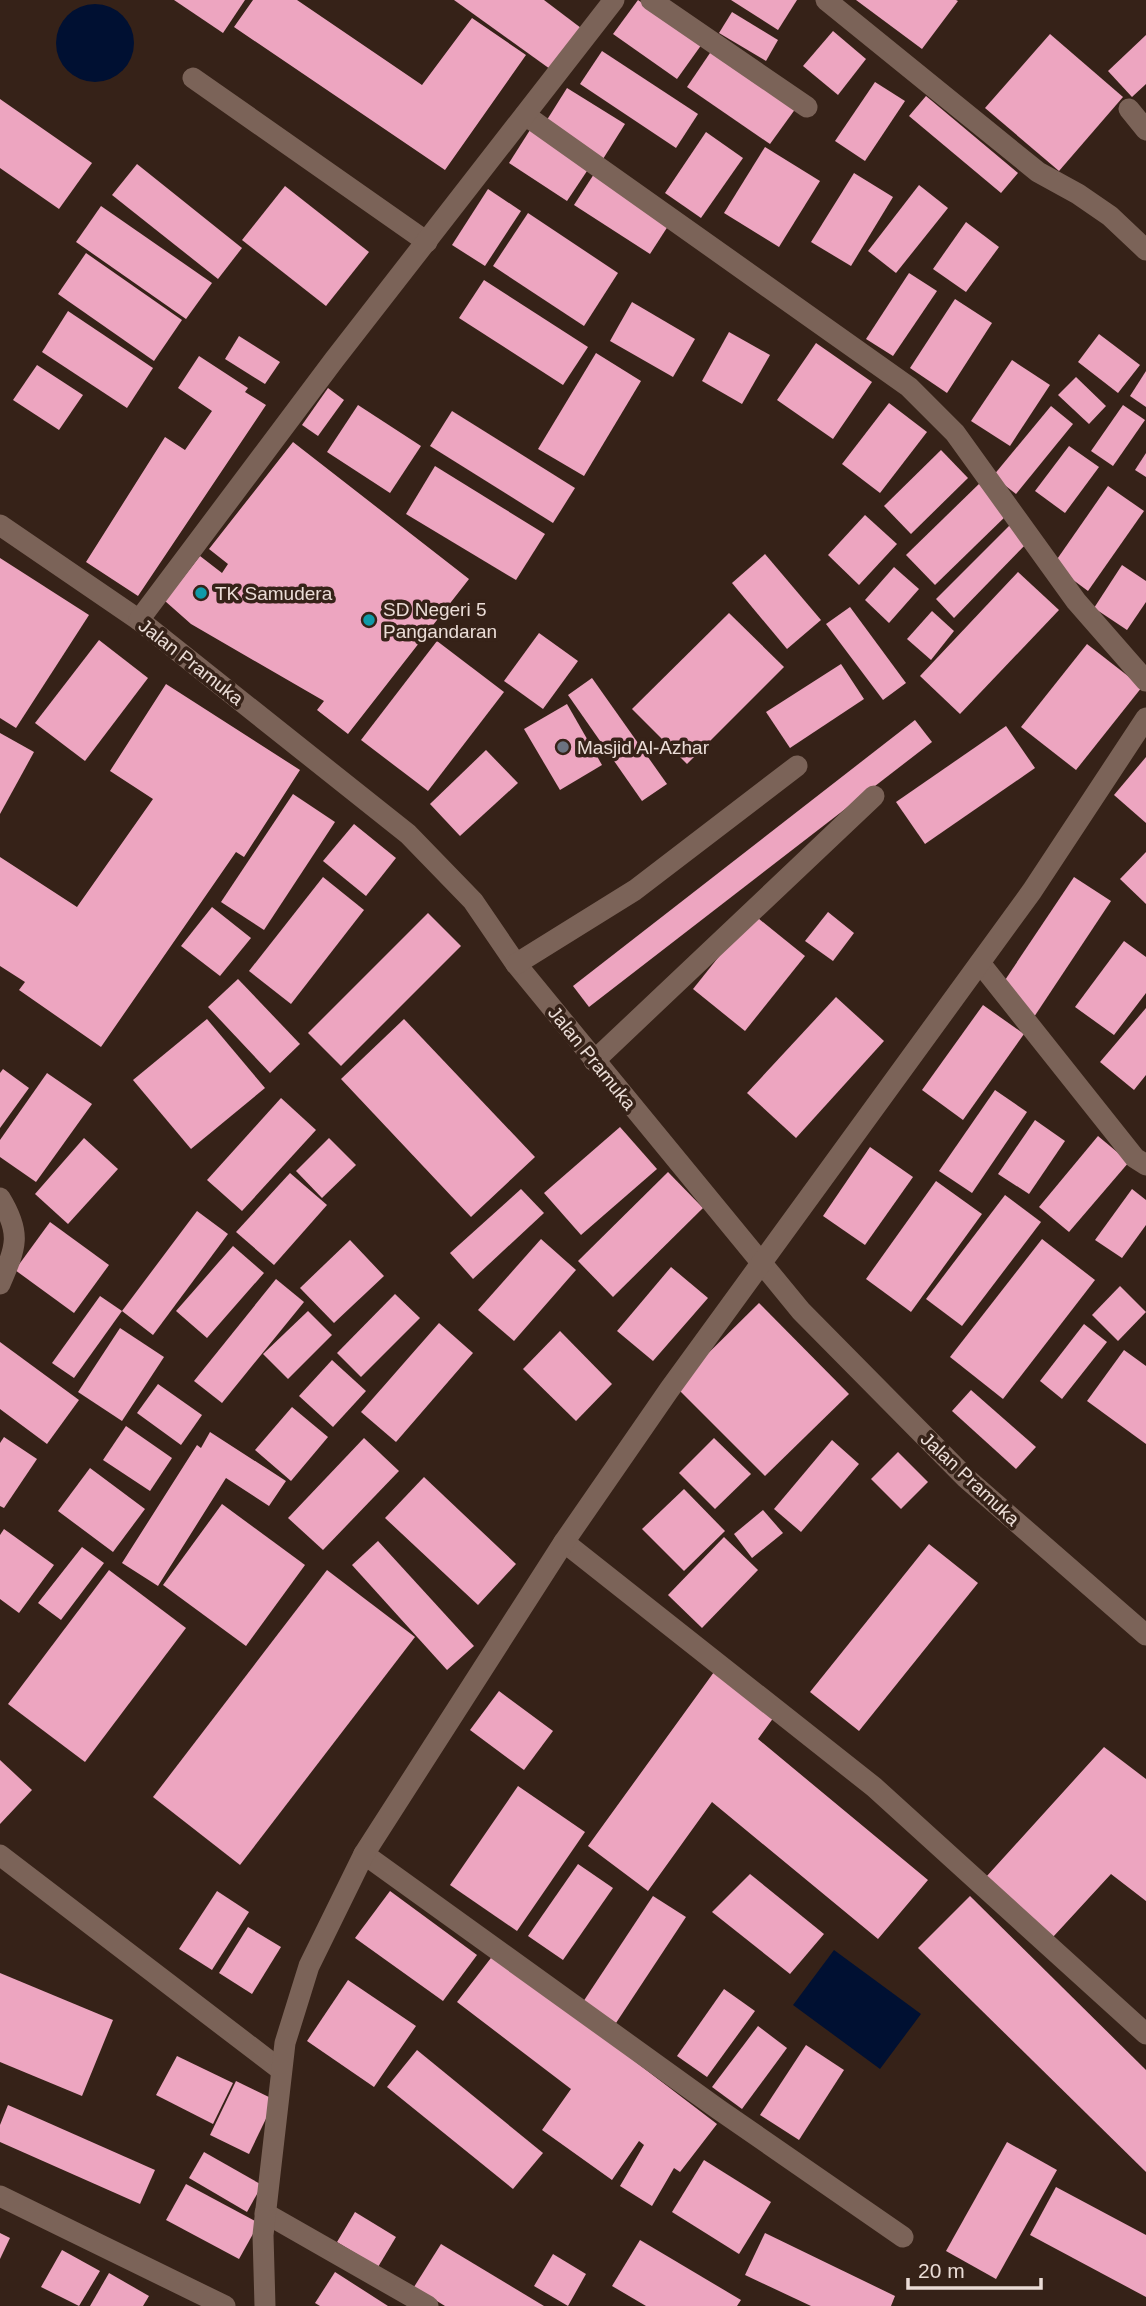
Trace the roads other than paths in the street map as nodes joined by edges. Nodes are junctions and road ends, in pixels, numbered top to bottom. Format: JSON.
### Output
{"nodes":[{"id":1,"x":614,"y":0,"type":"edge"},
{"id":2,"x":651,"y":0,"type":"edge"},
{"id":3,"x":826,"y":0,"type":"edge"},
{"id":4,"x":193,"y":78,"type":"dead end"},
{"id":5,"x":807,"y":107,"type":"dead end"},
{"id":6,"x":1129,"y":109,"type":"dead end"},
{"id":7,"x":525,"y":115,"type":"junction"},
{"id":8,"x":1146,"y":130,"type":"edge"},
{"id":9,"x":427,"y":242,"type":"junction"},
{"id":10,"x":1146,"y":250,"type":"edge"},
{"id":11,"x":0,"y":525,"type":"edge"},
{"id":12,"x":139,"y":621,"type":"junction"},
{"id":13,"x":1146,"y":681,"type":"edge"},
{"id":14,"x":1146,"y":718,"type":"edge"},
{"id":15,"x":797,"y":766,"type":"dead end"},
{"id":16,"x":874,"y":796,"type":"dead end"},
{"id":17,"x":980,"y":963,"type":"junction"},
{"id":18,"x":516,"y":964,"type":"junction"},
{"id":19,"x":594,"y":1061,"type":"junction"},
{"id":20,"x":1146,"y":1165,"type":"edge"},
{"id":21,"x":0,"y":1198,"type":"edge"},
{"id":22,"x":762,"y":1265,"type":"junction"},
{"id":23,"x":0,"y":1284,"type":"edge"},
{"id":24,"x":565,"y":1542,"type":"junction"},
{"id":25,"x":1146,"y":1635,"type":"edge"},
{"id":26,"x":364,"y":1854,"type":"junction"},
{"id":27,"x":0,"y":1855,"type":"edge"},
{"id":28,"x":1146,"y":2034,"type":"edge"},
{"id":29,"x":281,"y":2070,"type":"junction"},
{"id":30,"x":0,"y":2196,"type":"edge"},
{"id":31,"x":265,"y":2213,"type":"junction"},
{"id":32,"x":903,"y":2237,"type":"dead end"},
{"id":33,"x":225,"y":2306,"type":"edge"},
{"id":34,"x":265,"y":2306,"type":"edge"},
{"id":35,"x":428,"y":2306,"type":"edge"}],
"edges":[{"from":1,"to":7,"type":"street"},
{"from":2,"to":5,"type":"street"},
{"from":3,"to":10,"type":"street"},
{"from":4,"to":9,"type":"street"},
{"from":6,"to":8,"type":"street"},
{"from":7,"to":9,"type":"street"},
{"from":7,"to":13,"type":"street"},
{"from":9,"to":12,"type":"street"},
{"from":11,"to":12,"type":"street","name":"Jalan Pramuka"},
{"from":12,"to":18,"type":"street","name":"Jalan Pramuka"},
{"from":14,"to":17,"type":"street"},
{"from":15,"to":18,"type":"street"},
{"from":16,"to":19,"type":"street"},
{"from":17,"to":20,"type":"street"},
{"from":17,"to":22,"type":"street"},
{"from":18,"to":19,"type":"street","name":"Jalan Pramuka"},
{"from":19,"to":22,"type":"street","name":"Jalan Pramuka"},
{"from":21,"to":23,"type":"street"},
{"from":22,"to":24,"type":"street"},
{"from":22,"to":25,"type":"street","name":"Jalan Pramuka"},
{"from":24,"to":26,"type":"street"},
{"from":24,"to":28,"type":"street"},
{"from":26,"to":29,"type":"street"},
{"from":26,"to":32,"type":"street"},
{"from":27,"to":29,"type":"street"},
{"from":29,"to":31,"type":"street"},
{"from":30,"to":33,"type":"street"},
{"from":31,"to":34,"type":"street"},
{"from":31,"to":35,"type":"street"}]}
